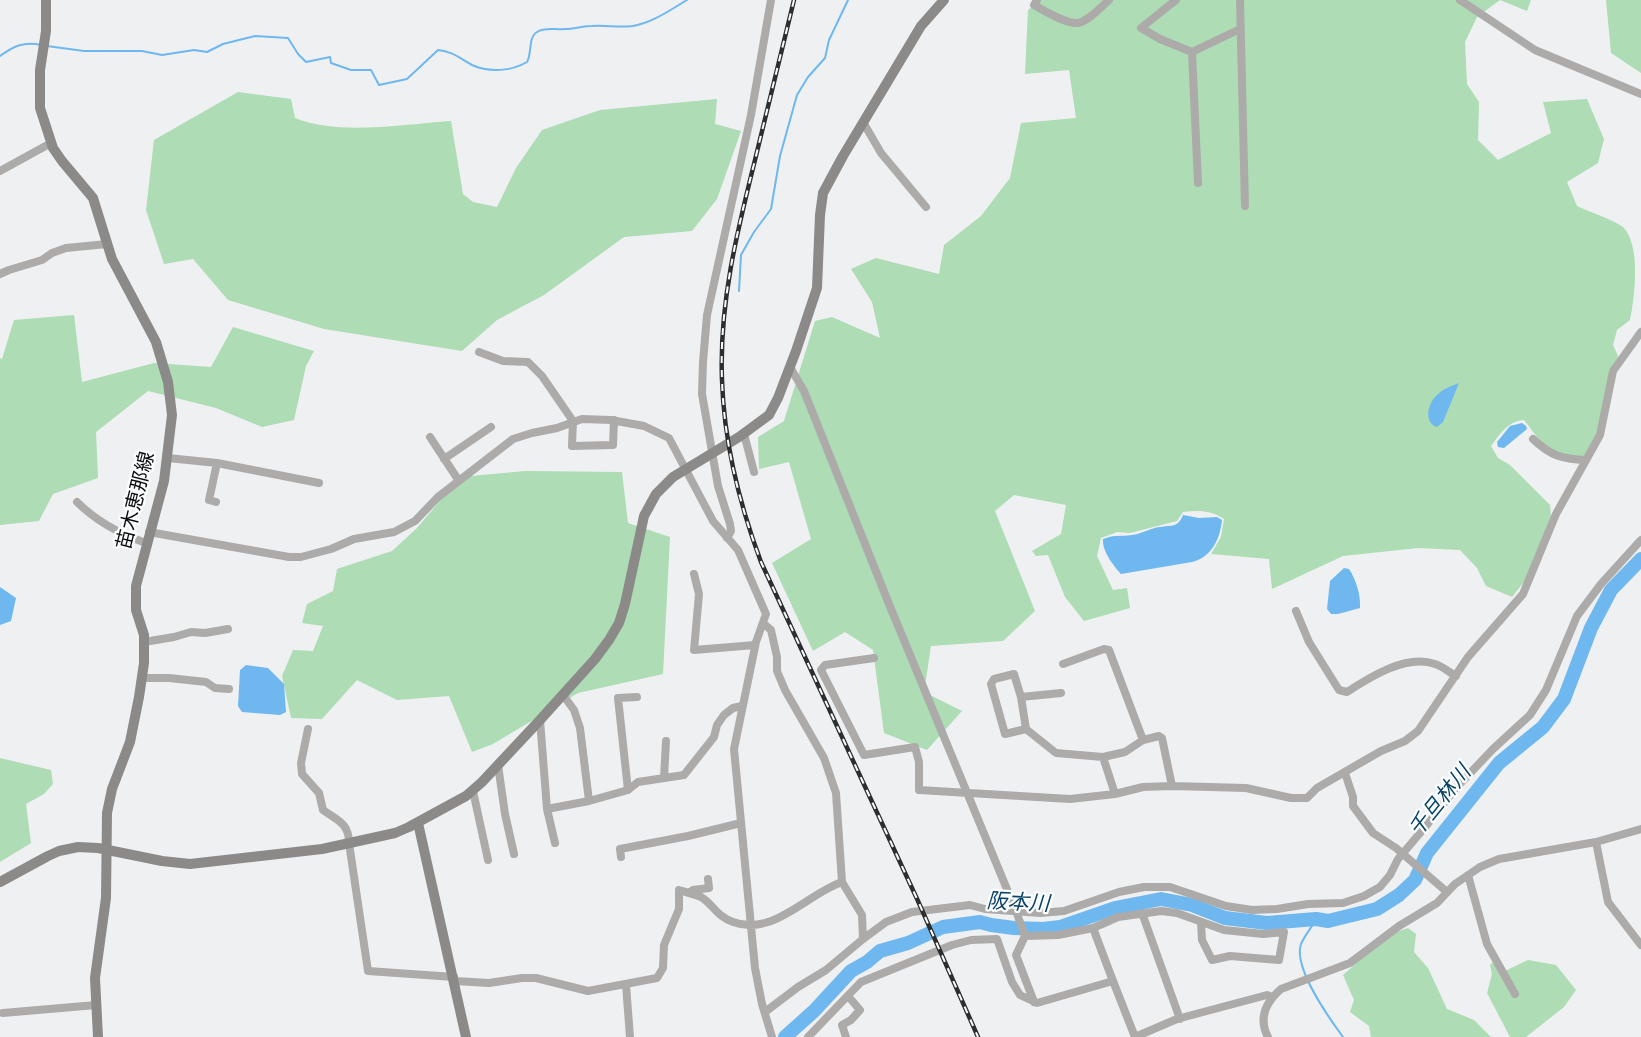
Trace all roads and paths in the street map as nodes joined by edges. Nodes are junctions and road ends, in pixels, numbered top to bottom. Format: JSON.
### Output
{"nodes":[{"id":1,"x":46,"y":0,"type":"edge"},
{"id":2,"x":771,"y":0,"type":"edge"},
{"id":3,"x":944,"y":0,"type":"edge"},
{"id":4,"x":1037,"y":0,"type":"edge"},
{"id":5,"x":1109,"y":0,"type":"edge"},
{"id":6,"x":1176,"y":0,"type":"edge"},
{"id":7,"x":1240,"y":0,"type":"edge"},
{"id":8,"x":1460,"y":0,"type":"edge"},
{"id":9,"x":1240,"y":29,"type":"junction"},
{"id":10,"x":1192,"y":52,"type":"junction"},
{"id":11,"x":1641,"y":94,"type":"edge"},
{"id":12,"x":863,"y":122,"type":"junction"},
{"id":13,"x":51,"y":143,"type":"junction"},
{"id":14,"x":0,"y":171,"type":"edge"},
{"id":15,"x":1198,"y":183,"type":"dead end"},
{"id":16,"x":1245,"y":206,"type":"dead end"},
{"id":17,"x":926,"y":207,"type":"dead end"},
{"id":18,"x":107,"y":244,"type":"junction"},
{"id":19,"x":0,"y":274,"type":"edge"},
{"id":20,"x":1641,"y":332,"type":"edge"},
{"id":21,"x":479,"y":352,"type":"dead end"},
{"id":22,"x":790,"y":367,"type":"junction"},
{"id":23,"x":614,"y":420,"type":"junction"},
{"id":24,"x":573,"y":421,"type":"junction"},
{"id":25,"x":491,"y":427,"type":"dead end"},
{"id":26,"x":741,"y":435,"type":"junction"},
{"id":27,"x":430,"y":436,"type":"dead end"},
{"id":28,"x":1533,"y":439,"type":"dead end"},
{"id":29,"x":168,"y":458,"type":"junction"},
{"id":30,"x":444,"y":459,"type":"junction"},
{"id":31,"x":1586,"y":460,"type":"junction"},
{"id":32,"x":217,"y":464,"type":"junction"},
{"id":33,"x":685,"y":470,"type":"junction"},
{"id":34,"x":754,"y":472,"type":"dead end"},
{"id":35,"x":459,"y":481,"type":"junction"},
{"id":36,"x":319,"y":483,"type":"dead end"},
{"id":37,"x":77,"y":502,"type":"dead end"},
{"id":38,"x":216,"y":502,"type":"dead end"},
{"id":39,"x":148,"y":538,"type":"junction"},
{"id":40,"x":727,"y":538,"type":"junction"},
{"id":41,"x":1641,"y":540,"type":"edge"},
{"id":42,"x":694,"y":574,"type":"dead end"},
{"id":43,"x":1296,"y":611,"type":"dead end"},
{"id":44,"x":764,"y":624,"type":"junction"},
{"id":45,"x":228,"y":629,"type":"dead end"},
{"id":46,"x":144,"y":642,"type":"junction"},
{"id":47,"x":755,"y":645,"type":"junction"},
{"id":48,"x":874,"y":658,"type":"dead end"},
{"id":49,"x":1064,"y":664,"type":"dead end"},
{"id":50,"x":1456,"y":676,"type":"junction"},
{"id":51,"x":142,"y":678,"type":"junction"},
{"id":52,"x":229,"y":689,"type":"dead end"},
{"id":53,"x":1061,"y":693,"type":"dead end"},
{"id":54,"x":563,"y":695,"type":"junction"},
{"id":55,"x":637,"y":697,"type":"dead end"},
{"id":56,"x":1021,"y":697,"type":"junction"},
{"id":57,"x":742,"y":706,"type":"junction"},
{"id":58,"x":540,"y":720,"type":"junction"},
{"id":59,"x":308,"y":729,"type":"dead end"},
{"id":60,"x":1026,"y":729,"type":"junction"},
{"id":61,"x":1143,"y":740,"type":"junction"},
{"id":62,"x":666,"y":741,"type":"dead end"},
{"id":63,"x":1103,"y":757,"type":"junction"},
{"id":64,"x":498,"y":765,"type":"junction"},
{"id":65,"x":1345,"y":773,"type":"junction"},
{"id":66,"x":664,"y":778,"type":"junction"},
{"id":67,"x":1172,"y":786,"type":"junction"},
{"id":68,"x":628,"y":790,"type":"junction"},
{"id":69,"x":473,"y":791,"type":"junction"},
{"id":70,"x":968,"y":792,"type":"junction"},
{"id":71,"x":1115,"y":794,"type":"junction"},
{"id":72,"x":589,"y":801,"type":"junction"},
{"id":73,"x":547,"y":809,"type":"junction"},
{"id":74,"x":418,"y":823,"type":"junction"},
{"id":75,"x":741,"y":823,"type":"junction"},
{"id":76,"x":1641,"y":829,"type":"edge"},
{"id":77,"x":1596,"y":842,"type":"junction"},
{"id":78,"x":349,"y":843,"type":"junction"},
{"id":79,"x":555,"y":843,"type":"dead end"},
{"id":80,"x":106,"y":850,"type":"junction"},
{"id":81,"x":514,"y":854,"type":"dead end"},
{"id":82,"x":621,"y":857,"type":"dead end"},
{"id":83,"x":1405,"y":857,"type":"junction"},
{"id":84,"x":488,"y":860,"type":"dead end"},
{"id":85,"x":1468,"y":875,"type":"junction"},
{"id":86,"x":708,"y":879,"type":"dead end"},
{"id":87,"x":0,"y":882,"type":"edge"},
{"id":88,"x":842,"y":882,"type":"junction"},
{"id":89,"x":1447,"y":892,"type":"junction"},
{"id":90,"x":689,"y":893,"type":"junction"},
{"id":91,"x":1016,"y":911,"type":"junction"},
{"id":92,"x":1142,"y":913,"type":"junction"},
{"id":93,"x":1201,"y":923,"type":"junction"},
{"id":94,"x":752,"y":926,"type":"junction"},
{"id":95,"x":1093,"y":928,"type":"junction"},
{"id":96,"x":1025,"y":936,"type":"junction"},
{"id":97,"x":863,"y":939,"type":"junction"},
{"id":98,"x":1641,"y":945,"type":"edge"},
{"id":99,"x":454,"y":979,"type":"junction"},
{"id":100,"x":1113,"y":981,"type":"junction"},
{"id":101,"x":626,"y":984,"type":"junction"},
{"id":102,"x":1515,"y":994,"type":"dead end"},
{"id":103,"x":848,"y":996,"type":"junction"},
{"id":104,"x":1273,"y":997,"type":"junction"},
{"id":105,"x":1034,"y":1002,"type":"junction"},
{"id":106,"x":96,"y":1005,"type":"junction"},
{"id":107,"x":765,"y":1012,"type":"junction"},
{"id":108,"x":3,"y":1013,"type":"dead end"},
{"id":109,"x":1180,"y":1019,"type":"junction"},
{"id":110,"x":771,"y":1033,"type":"edge"},
{"id":111,"x":98,"y":1037,"type":"edge"},
{"id":112,"x":466,"y":1037,"type":"edge"},
{"id":113,"x":630,"y":1037,"type":"edge"},
{"id":114,"x":762,"y":1037,"type":"edge"},
{"id":115,"x":808,"y":1037,"type":"edge"},
{"id":116,"x":846,"y":1037,"type":"edge"},
{"id":117,"x":1135,"y":1037,"type":"edge"},
{"id":118,"x":1269,"y":1037,"type":"edge"}],
"edges":[{"from":1,"to":13,"type":"street","name":"苗木恵那線"},
{"from":2,"to":40,"type":"street"},
{"from":3,"to":12,"type":"street"},
{"from":4,"to":5,"type":"street"},
{"from":6,"to":10,"type":"street"},
{"from":7,"to":9,"type":"street"},
{"from":8,"to":11,"type":"street"},
{"from":9,"to":10,"type":"street"},
{"from":9,"to":16,"type":"street"},
{"from":10,"to":15,"type":"street"},
{"from":12,"to":17,"type":"street"},
{"from":12,"to":22,"type":"street"},
{"from":13,"to":14,"type":"street"},
{"from":13,"to":18,"type":"street","name":"苗木恵那線"},
{"from":18,"to":19,"type":"street"},
{"from":18,"to":29,"type":"street","name":"苗木恵那線"},
{"from":20,"to":31,"type":"street"},
{"from":21,"to":24,"type":"street"},
{"from":22,"to":26,"type":"street"},
{"from":22,"to":70,"type":"street"},
{"from":23,"to":24,"type":"street"},
{"from":23,"to":24,"type":"street"},
{"from":23,"to":33,"type":"street"},
{"from":24,"to":35,"type":"street"},
{"from":25,"to":30,"type":"street"},
{"from":26,"to":33,"type":"street"},
{"from":26,"to":34,"type":"street"},
{"from":27,"to":30,"type":"street"},
{"from":28,"to":31,"type":"street"},
{"from":29,"to":32,"type":"street"},
{"from":29,"to":39,"type":"street","name":"苗木恵那線"},
{"from":30,"to":35,"type":"street"},
{"from":31,"to":50,"type":"street"},
{"from":32,"to":36,"type":"street"},
{"from":32,"to":38,"type":"street"},
{"from":33,"to":40,"type":"street"},
{"from":33,"to":54,"type":"street"},
{"from":35,"to":39,"type":"street"},
{"from":37,"to":39,"type":"street"},
{"from":39,"to":46,"type":"street","name":"苗木恵那線"},
{"from":40,"to":44,"type":"street"},
{"from":41,"to":83,"type":"street"},
{"from":42,"to":47,"type":"street"},
{"from":43,"to":50,"type":"street"},
{"from":44,"to":47,"type":"street"},
{"from":44,"to":88,"type":"street"},
{"from":45,"to":46,"type":"street"},
{"from":46,"to":51,"type":"street","name":"苗木恵那線"},
{"from":47,"to":57,"type":"street"},
{"from":48,"to":70,"type":"street"},
{"from":49,"to":61,"type":"street"},
{"from":50,"to":65,"type":"street"},
{"from":51,"to":52,"type":"street"},
{"from":51,"to":80,"type":"street","name":"苗木恵那線"},
{"from":53,"to":56,"type":"street"},
{"from":54,"to":58,"type":"street"},
{"from":54,"to":72,"type":"street"},
{"from":55,"to":68,"type":"street"},
{"from":56,"to":60,"type":"street"},
{"from":56,"to":60,"type":"street"},
{"from":57,"to":66,"type":"street"},
{"from":57,"to":75,"type":"street"},
{"from":58,"to":64,"type":"street"},
{"from":58,"to":73,"type":"street"},
{"from":59,"to":78,"type":"street"},
{"from":60,"to":63,"type":"street"},
{"from":61,"to":63,"type":"street"},
{"from":61,"to":67,"type":"street"},
{"from":62,"to":66,"type":"street"},
{"from":63,"to":71,"type":"street"},
{"from":64,"to":69,"type":"street"},
{"from":64,"to":81,"type":"street"},
{"from":65,"to":67,"type":"street"},
{"from":65,"to":83,"type":"street"},
{"from":66,"to":68,"type":"street"},
{"from":67,"to":71,"type":"street"},
{"from":68,"to":72,"type":"street"},
{"from":69,"to":74,"type":"street"},
{"from":69,"to":84,"type":"street"},
{"from":70,"to":71,"type":"street"},
{"from":70,"to":91,"type":"street"},
{"from":72,"to":73,"type":"street"},
{"from":73,"to":79,"type":"street"},
{"from":74,"to":78,"type":"street"},
{"from":74,"to":99,"type":"street"},
{"from":75,"to":82,"type":"street"},
{"from":75,"to":94,"type":"street"},
{"from":76,"to":77,"type":"street"},
{"from":77,"to":85,"type":"street"},
{"from":77,"to":98,"type":"street"},
{"from":78,"to":80,"type":"street"},
{"from":78,"to":99,"type":"street"},
{"from":80,"to":87,"type":"street"},
{"from":80,"to":106,"type":"street","name":"苗木恵那線"},
{"from":83,"to":89,"type":"street"},
{"from":83,"to":91,"type":"street"},
{"from":85,"to":89,"type":"street"},
{"from":85,"to":102,"type":"street"},
{"from":86,"to":90,"type":"street"},
{"from":88,"to":94,"type":"street"},
{"from":88,"to":97,"type":"street"},
{"from":89,"to":104,"type":"street"},
{"from":90,"to":94,"type":"street"},
{"from":90,"to":101,"type":"street"},
{"from":91,"to":96,"type":"street"},
{"from":91,"to":97,"type":"street"},
{"from":92,"to":93,"type":"street"},
{"from":92,"to":95,"type":"street"},
{"from":92,"to":109,"type":"street"},
{"from":93,"to":93,"type":"street"},
{"from":94,"to":107,"type":"street"},
{"from":95,"to":96,"type":"street"},
{"from":95,"to":100,"type":"street"},
{"from":96,"to":105,"type":"street"},
{"from":97,"to":107,"type":"street"},
{"from":99,"to":101,"type":"street"},
{"from":99,"to":112,"type":"street"},
{"from":100,"to":105,"type":"street"},
{"from":100,"to":117,"type":"street"},
{"from":101,"to":113,"type":"street"},
{"from":103,"to":105,"type":"street"},
{"from":103,"to":115,"type":"street"},
{"from":103,"to":116,"type":"street"},
{"from":104,"to":109,"type":"street"},
{"from":104,"to":118,"type":"street"},
{"from":106,"to":108,"type":"street"},
{"from":106,"to":111,"type":"street","name":"苗木恵那線"},
{"from":107,"to":110,"type":"street"},
{"from":109,"to":117,"type":"street"},
{"from":110,"to":114,"type":"street"}]}
